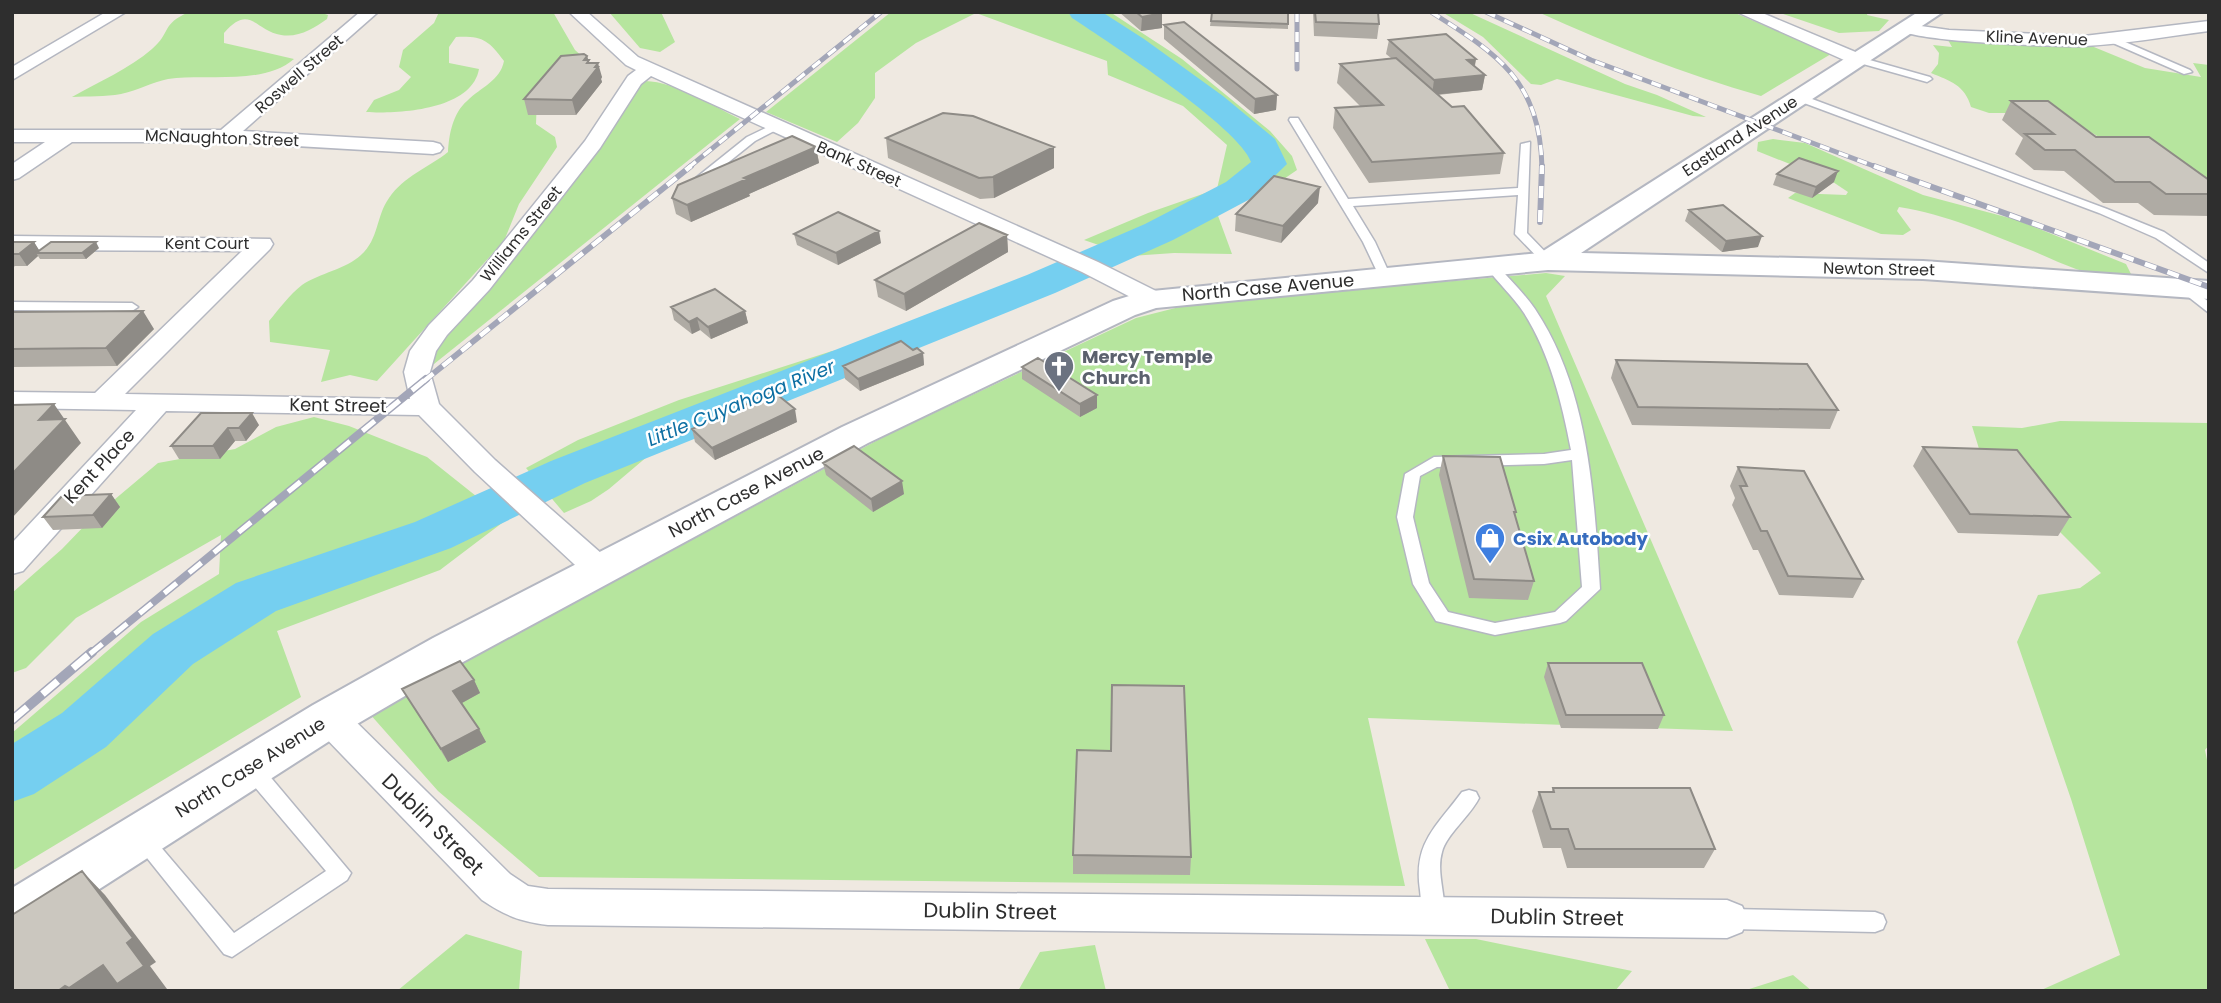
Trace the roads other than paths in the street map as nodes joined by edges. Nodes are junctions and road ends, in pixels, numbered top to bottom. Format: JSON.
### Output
{"nodes":[{"id":1,"x":118,"y":12,"type":"edge"},
{"id":2,"x":370,"y":12,"type":"edge"},
{"id":3,"x":577,"y":12,"type":"edge"},
{"id":4,"x":1745,"y":12,"type":"edge"},
{"id":5,"x":1933,"y":12,"type":"edge"},
{"id":6,"x":2209,"y":26,"type":"edge"},
{"id":7,"x":1907,"y":29,"type":"junction"},
{"id":8,"x":2109,"y":38,"type":"junction"},
{"id":9,"x":1859,"y":60,"type":"junction"},
{"id":10,"x":649,"y":69,"type":"junction"},
{"id":11,"x":2187,"y":72,"type":"dead end"},
{"id":12,"x":12,"y":75,"type":"edge"},
{"id":13,"x":1927,"y":79,"type":"dead end"},
{"id":14,"x":1800,"y":98,"type":"junction"},
{"id":15,"x":1294,"y":120,"type":"dead end"},
{"id":16,"x":776,"y":126,"type":"junction"},
{"id":17,"x":12,"y":136,"type":"edge"},
{"id":18,"x":67,"y":136,"type":"junction"},
{"id":19,"x":226,"y":136,"type":"junction"},
{"id":20,"x":1526,"y":144,"type":"dead end"},
{"id":21,"x":433,"y":148,"type":"dead end"},
{"id":22,"x":12,"y":174,"type":"edge"},
{"id":23,"x":1524,"y":191,"type":"junction"},
{"id":24,"x":684,"y":193,"type":"edge"},
{"id":25,"x":1345,"y":203,"type":"junction"},
{"id":26,"x":12,"y":243,"type":"edge"},
{"id":27,"x":1548,"y":261,"type":"junction"},
{"id":28,"x":1492,"y":267,"type":"junction"},
{"id":29,"x":2209,"y":269,"type":"edge"},
{"id":30,"x":1385,"y":277,"type":"junction"},
{"id":31,"x":2197,"y":289,"type":"edge"},
{"id":32,"x":1153,"y":299,"type":"junction"},
{"id":33,"x":12,"y":306,"type":"edge"},
{"id":34,"x":132,"y":307,"type":"dead end"},
{"id":35,"x":2209,"y":309,"type":"edge"},
{"id":36,"x":12,"y":400,"type":"edge"},
{"id":37,"x":103,"y":401,"type":"junction"},
{"id":38,"x":159,"y":402,"type":"junction"},
{"id":39,"x":426,"y":407,"type":"junction"},
{"id":40,"x":1579,"y":454,"type":"junction"},
{"id":41,"x":12,"y":563,"type":"edge"},
{"id":42,"x":599,"y":569,"type":"junction"},
{"id":43,"x":329,"y":718,"type":"junction"},
{"id":44,"x":250,"y":767,"type":"junction"},
{"id":45,"x":1469,"y":798,"type":"dead end"},
{"id":46,"x":139,"y":836,"type":"junction"},
{"id":47,"x":12,"y":916,"type":"edge"},
{"id":48,"x":1434,"y":916,"type":"junction"},
{"id":49,"x":1727,"y":919,"type":"joint"},
{"id":50,"x":1875,"y":922,"type":"dead end"}],
"edges":[{"from":1,"to":12,"type":"street"},
{"from":2,"to":19,"type":"street","name":"Roswell Street"},
{"from":3,"to":10,"type":"street","name":"Bank Street"},
{"from":4,"to":9,"type":"street"},
{"from":5,"to":7,"type":"street","name":"Eastland Avenue"},
{"from":6,"to":8,"type":"street","name":"Kline Avenue"},
{"from":7,"to":8,"type":"street","name":"Kline Avenue"},
{"from":7,"to":9,"type":"street","name":"Eastland Avenue"},
{"from":8,"to":11,"type":"lane"},
{"from":9,"to":13,"type":"lane"},
{"from":9,"to":14,"type":"street","name":"Eastland Avenue"},
{"from":10,"to":16,"type":"street","name":"Bank Street"},
{"from":10,"to":39,"type":"street","name":"Williams Street"},
{"from":14,"to":27,"type":"street","name":"Eastland Avenue"},
{"from":14,"to":29,"type":"lane"},
{"from":15,"to":25,"type":"lane"},
{"from":16,"to":24,"type":"lane"},
{"from":16,"to":32,"type":"street","name":"Bank Street"},
{"from":17,"to":18,"type":"street","name":"McNaughton Street"},
{"from":18,"to":19,"type":"street","name":"McNaughton Street"},
{"from":18,"to":22,"type":"street"},
{"from":19,"to":21,"type":"street","name":"McNaughton Street"},
{"from":20,"to":23,"type":"lane"},
{"from":23,"to":25,"type":"lane"},
{"from":23,"to":27,"type":"lane"},
{"from":25,"to":30,"type":"lane"},
{"from":26,"to":37,"type":"street","name":"Kent Court"},
{"from":27,"to":28,"type":"street","name":"North Case Avenue"},
{"from":27,"to":31,"type":"street","name":"Newton Street"},
{"from":28,"to":30,"type":"street","name":"North Case Avenue"},
{"from":28,"to":40,"type":"lane"},
{"from":30,"to":32,"type":"street","name":"North Case Avenue"},
{"from":31,"to":35,"type":"lane"},
{"from":32,"to":42,"type":"street","name":"North Case Avenue"},
{"from":33,"to":34,"type":"lane"},
{"from":36,"to":37,"type":"street","name":"Kent Street"},
{"from":37,"to":38,"type":"street","name":"Kent Street"},
{"from":38,"to":39,"type":"street","name":"Kent Street"},
{"from":38,"to":41,"type":"street","name":"Kent Place"},
{"from":39,"to":42,"type":"street"},
{"from":40,"to":40,"type":"lane"},
{"from":42,"to":43,"type":"street","name":"North Case Avenue"},
{"from":43,"to":44,"type":"street","name":"North Case Avenue"},
{"from":43,"to":48,"type":"street","name":"Dublin Street"},
{"from":44,"to":46,"type":"street","name":"North Case Avenue"},
{"from":44,"to":46,"type":"lane"},
{"from":45,"to":48,"type":"lane"},
{"from":46,"to":47,"type":"street","name":"North Case Avenue"},
{"from":48,"to":49,"type":"street","name":"Dublin Street"},
{"from":49,"to":50,"type":"lane"}]}
